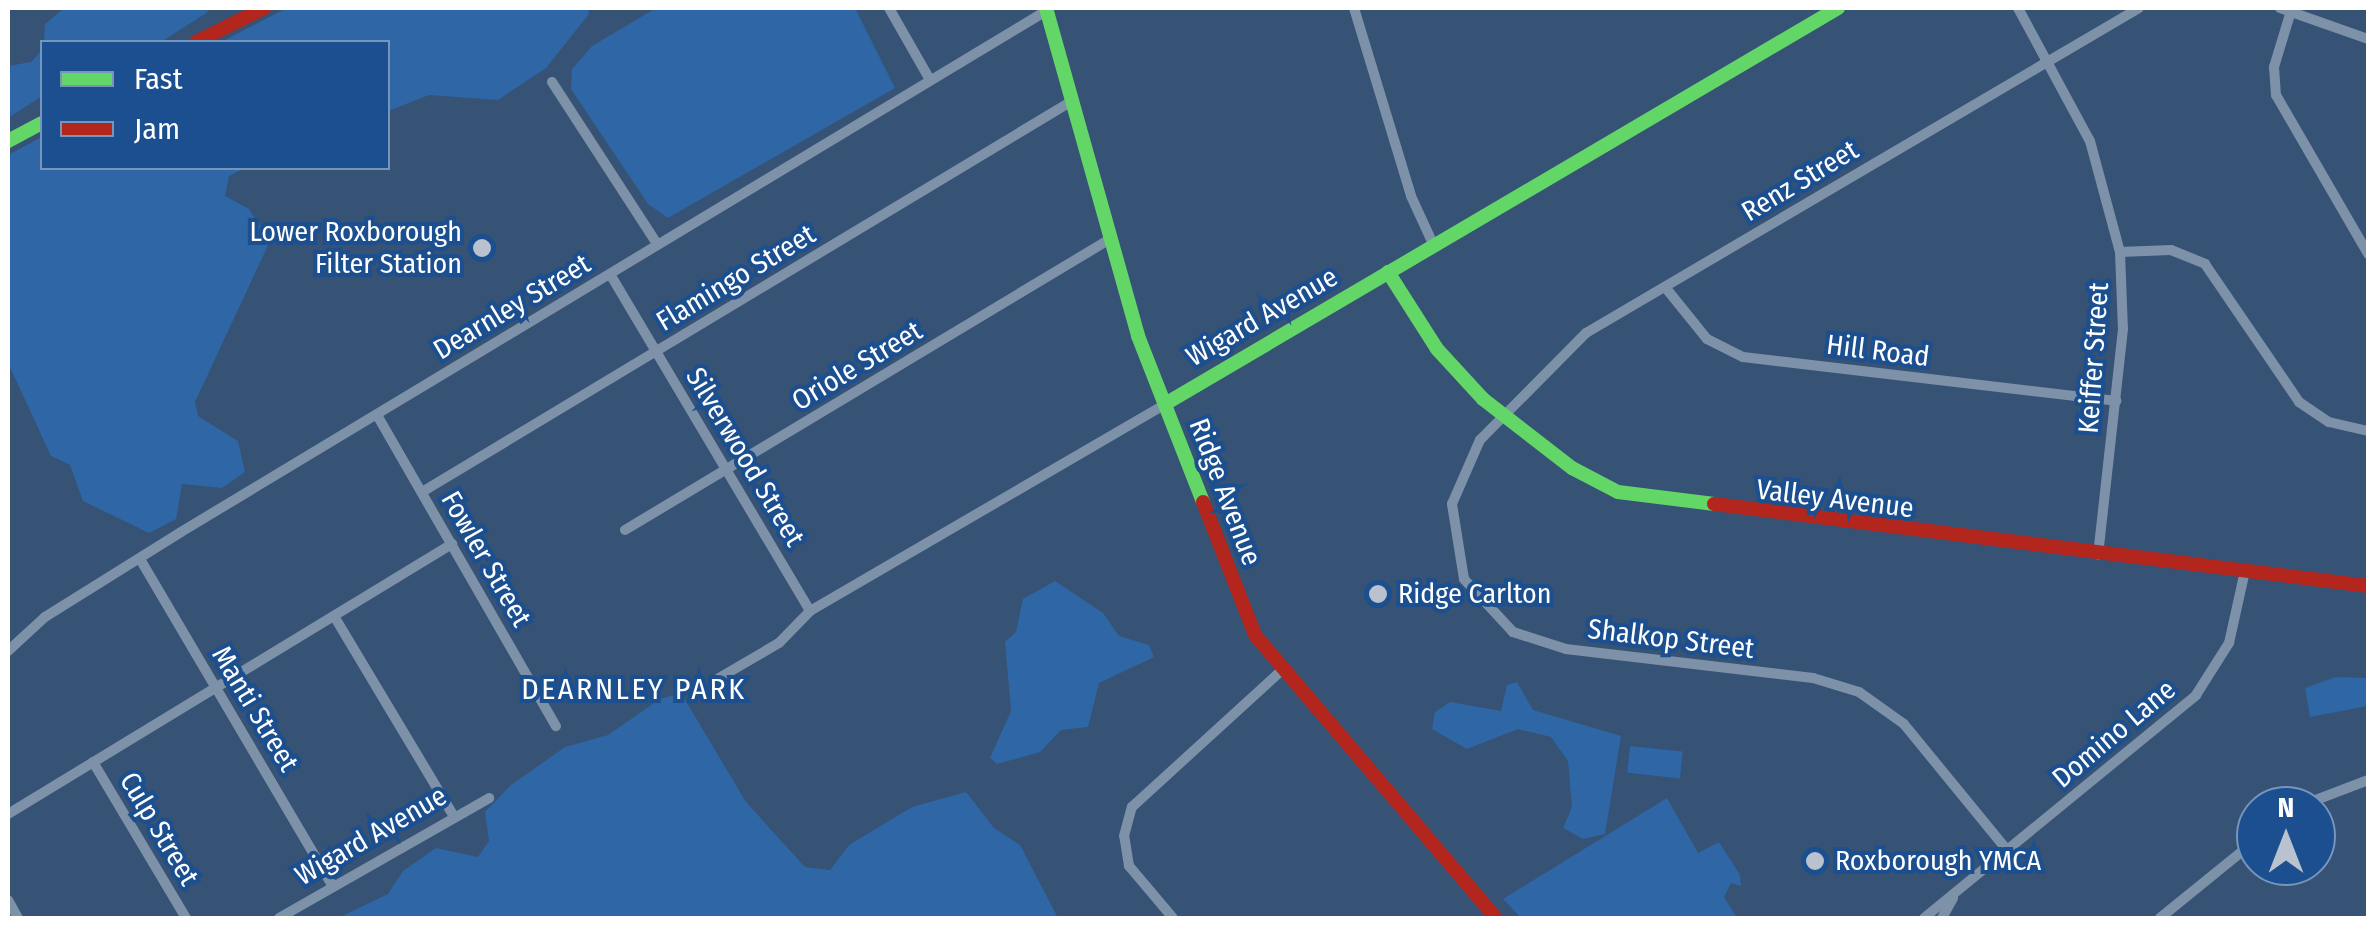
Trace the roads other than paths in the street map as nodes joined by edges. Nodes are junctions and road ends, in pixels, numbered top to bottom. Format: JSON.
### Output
{"nodes":[{"id":1,"x":264,"y":8,"type":"edge"},
{"id":2,"x":889,"y":8,"type":"edge"},
{"id":3,"x":1354,"y":8,"type":"edge"},
{"id":4,"x":1838,"y":8,"type":"edge"},
{"id":5,"x":2018,"y":8,"type":"edge"},
{"id":6,"x":2139,"y":8,"type":"edge"},
{"id":7,"x":1046,"y":9,"type":"edge"},
{"id":8,"x":2286,"y":10,"type":"edge"},
{"id":9,"x":2368,"y":39,"type":"edge"},
{"id":10,"x":200,"y":40,"type":"edge"},
{"id":11,"x":2048,"y":60,"type":"junction"},
{"id":12,"x":930,"y":80,"type":"junction"},
{"id":13,"x":552,"y":82,"type":"dead end"},
{"id":14,"x":1072,"y":102,"type":"junction"},
{"id":15,"x":40,"y":124,"type":"edge"},
{"id":16,"x":8,"y":142,"type":"edge"},
{"id":17,"x":1110,"y":239,"type":"junction"},
{"id":18,"x":658,"y":245,"type":"junction"},
{"id":19,"x":1434,"y":246,"type":"junction"},
{"id":20,"x":2120,"y":252,"type":"junction"},
{"id":21,"x":2368,"y":254,"type":"edge"},
{"id":22,"x":1388,"y":272,"type":"junction"},
{"id":23,"x":610,"y":274,"type":"junction"},
{"id":24,"x":1665,"y":287,"type":"junction"},
{"id":25,"x":656,"y":352,"type":"junction"},
{"id":26,"x":2116,"y":401,"type":"junction"},
{"id":27,"x":1164,"y":404,"type":"junction"},
{"id":28,"x":377,"y":415,"type":"junction"},
{"id":29,"x":1501,"y":415,"type":"junction"},
{"id":30,"x":2368,"y":430,"type":"edge"},
{"id":31,"x":727,"y":471,"type":"junction"},
{"id":32,"x":422,"y":492,"type":"junction"},
{"id":33,"x":626,"y":530,"type":"dead end"},
{"id":34,"x":452,"y":544,"type":"junction"},
{"id":35,"x":2098,"y":554,"type":"junction"},
{"id":36,"x":140,"y":559,"type":"junction"},
{"id":37,"x":2245,"y":572,"type":"junction"},
{"id":38,"x":2368,"y":586,"type":"edge"},
{"id":39,"x":810,"y":611,"type":"junction"},
{"id":40,"x":334,"y":616,"type":"junction"},
{"id":41,"x":8,"y":652,"type":"edge"},
{"id":42,"x":1280,"y":671,"type":"junction"},
{"id":43,"x":719,"y":678,"type":"dead end"},
{"id":44,"x":216,"y":687,"type":"junction"},
{"id":45,"x":556,"y":726,"type":"dead end"},
{"id":46,"x":93,"y":762,"type":"junction"},
{"id":47,"x":2368,"y":780,"type":"edge"},
{"id":48,"x":2336,"y":792,"type":"edge"},
{"id":49,"x":489,"y":798,"type":"dead end"},
{"id":50,"x":8,"y":814,"type":"edge"},
{"id":51,"x":452,"y":815,"type":"junction"},
{"id":52,"x":2008,"y":850,"type":"junction"},
{"id":53,"x":2236,"y":856,"type":"edge"},
{"id":54,"x":330,"y":882,"type":"junction"},
{"id":55,"x":1956,"y":893,"type":"junction"},
{"id":56,"x":8,"y":900,"type":"edge"},
{"id":57,"x":18,"y":918,"type":"edge"},
{"id":58,"x":186,"y":918,"type":"edge"},
{"id":59,"x":279,"y":918,"type":"edge"},
{"id":60,"x":1173,"y":918,"type":"edge"},
{"id":61,"x":1496,"y":918,"type":"edge"},
{"id":62,"x":1924,"y":918,"type":"edge"},
{"id":63,"x":1942,"y":918,"type":"edge"},
{"id":64,"x":2160,"y":918,"type":"edge"}],
"edges":[{"from":1,"to":10,"type":"street"},
{"from":2,"to":12,"type":"street"},
{"from":3,"to":19,"type":"street"},
{"from":4,"to":19,"type":"street","name":"Wigard Avenue"},
{"from":5,"to":11,"type":"street","name":"Keiffer Street"},
{"from":6,"to":11,"type":"street","name":"Renz Street"},
{"from":7,"to":12,"type":"street","name":"Dearnley Street"},
{"from":7,"to":14,"type":"street","name":"Ridge Avenue"},
{"from":8,"to":9,"type":"street"},
{"from":8,"to":21,"type":"street"},
{"from":11,"to":20,"type":"street","name":"Keiffer Street"},
{"from":11,"to":24,"type":"street","name":"Renz Street"},
{"from":12,"to":18,"type":"street","name":"Dearnley Street"},
{"from":13,"to":18,"type":"street"},
{"from":14,"to":17,"type":"street","name":"Ridge Avenue"},
{"from":14,"to":25,"type":"street","name":"Flamingo Street"},
{"from":15,"to":16,"type":"street"},
{"from":17,"to":27,"type":"street","name":"Ridge Avenue"},
{"from":17,"to":31,"type":"street","name":"Oriole Street"},
{"from":18,"to":23,"type":"street","name":"Dearnley Street"},
{"from":19,"to":22,"type":"street","name":"Wigard Avenue"},
{"from":20,"to":26,"type":"street","name":"Keiffer Street"},
{"from":20,"to":30,"type":"street"},
{"from":22,"to":27,"type":"street","name":"Wigard Avenue"},
{"from":22,"to":29,"type":"street","name":"Valley Avenue"},
{"from":23,"to":25,"type":"street","name":"Silverwood Street"},
{"from":23,"to":28,"type":"street","name":"Dearnley Street"},
{"from":24,"to":26,"type":"street","name":"Hill Road"},
{"from":24,"to":29,"type":"street","name":"Renz Street"},
{"from":25,"to":31,"type":"street","name":"Silverwood Street"},
{"from":25,"to":32,"type":"street","name":"Flamingo Street"},
{"from":26,"to":35,"type":"street","name":"Keiffer Street"},
{"from":27,"to":39,"type":"street","name":"Wigard Avenue"},
{"from":27,"to":42,"type":"street","name":"Ridge Avenue"},
{"from":28,"to":32,"type":"street","name":"Fowler Street"},
{"from":28,"to":36,"type":"street","name":"Dearnley Street"},
{"from":29,"to":35,"type":"street","name":"Valley Avenue"},
{"from":29,"to":52,"type":"street","name":"Shalkop Street"},
{"from":31,"to":33,"type":"street","name":"Oriole Street"},
{"from":31,"to":39,"type":"street","name":"Silverwood Street"},
{"from":32,"to":34,"type":"street","name":"Fowler Street"},
{"from":34,"to":40,"type":"street"},
{"from":34,"to":45,"type":"street","name":"Fowler Street"},
{"from":35,"to":37,"type":"street","name":"Valley Avenue"},
{"from":36,"to":41,"type":"street","name":"Dearnley Street"},
{"from":36,"to":44,"type":"street","name":"Manti Street"},
{"from":37,"to":38,"type":"street","name":"Valley Avenue"},
{"from":37,"to":52,"type":"street","name":"Domino Lane"},
{"from":39,"to":43,"type":"street","name":"Wigard Avenue"},
{"from":40,"to":44,"type":"street"},
{"from":40,"to":51,"type":"street"},
{"from":42,"to":60,"type":"street"},
{"from":42,"to":61,"type":"street","name":"Ridge Avenue"},
{"from":44,"to":46,"type":"street"},
{"from":44,"to":54,"type":"street","name":"Manti Street"},
{"from":46,"to":50,"type":"street"},
{"from":46,"to":58,"type":"street","name":"Culp Street"},
{"from":47,"to":48,"type":"street"},
{"from":49,"to":51,"type":"street","name":"Wigard Avenue"},
{"from":51,"to":54,"type":"street","name":"Wigard Avenue"},
{"from":52,"to":55,"type":"street","name":"Domino Lane"},
{"from":53,"to":64,"type":"street"},
{"from":54,"to":59,"type":"street","name":"Wigard Avenue"},
{"from":55,"to":62,"type":"street","name":"Domino Lane"},
{"from":55,"to":63,"type":"street","name":"Domino Lane"},
{"from":56,"to":57,"type":"street"}]}
